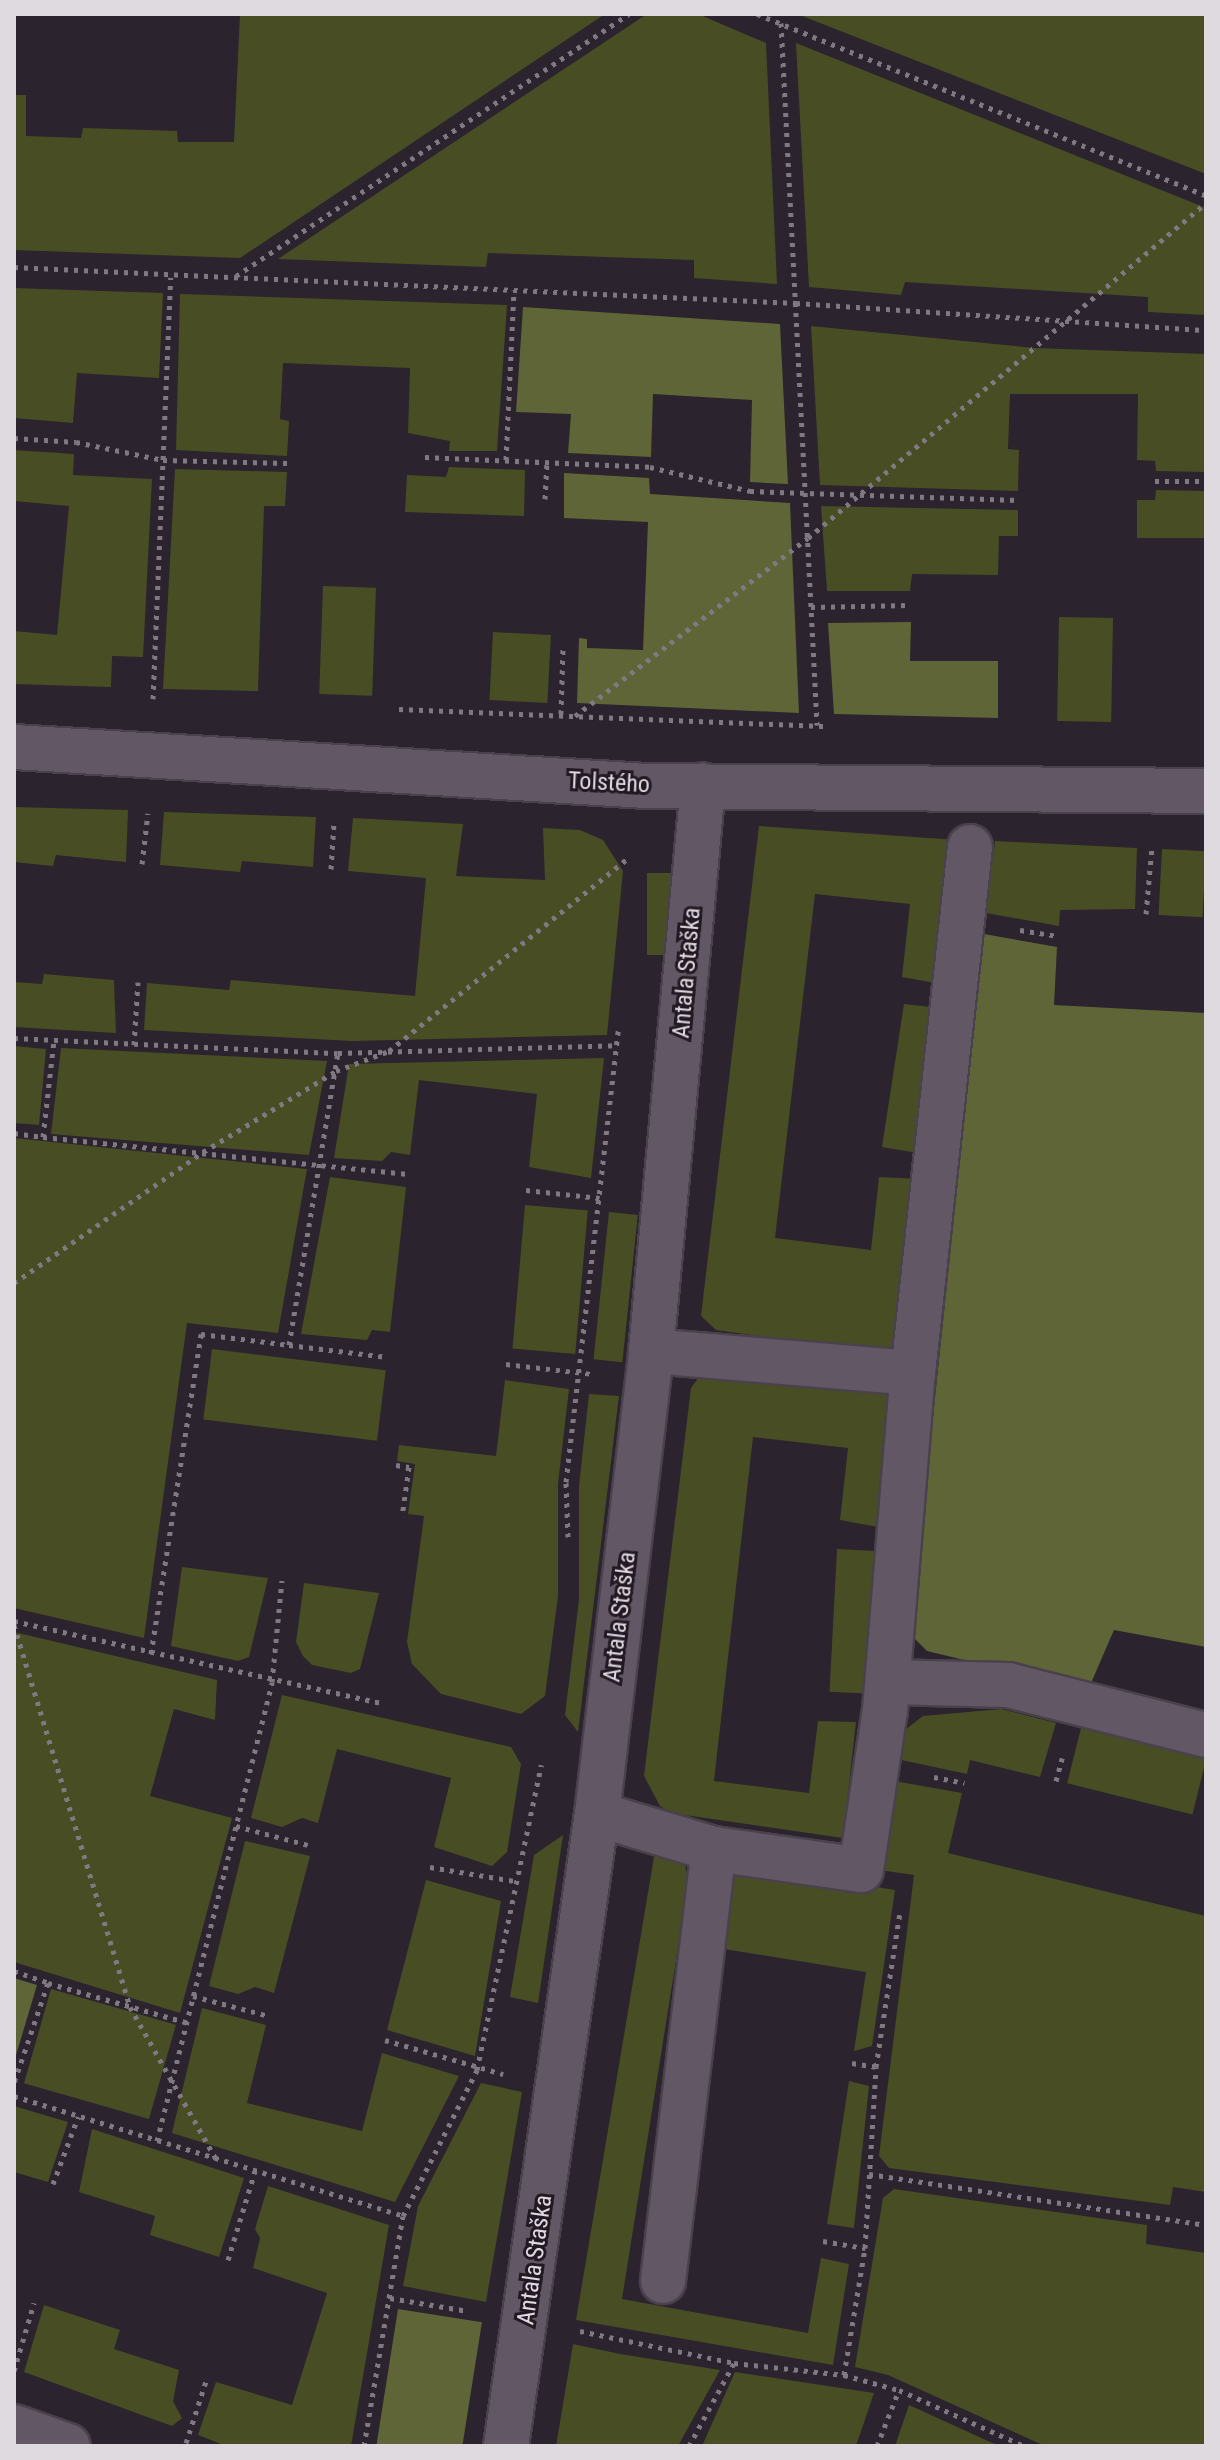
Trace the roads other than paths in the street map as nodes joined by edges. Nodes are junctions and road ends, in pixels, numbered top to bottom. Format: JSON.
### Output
{"nodes":[{"id":1,"x":14,"y":747,"type":"edge"},
{"id":2,"x":703,"y":785,"type":"junction"},
{"id":3,"x":1206,"y":791,"type":"edge"},
{"id":4,"x":970,"y":847,"type":"dead end"},
{"id":5,"x":651,"y":1351,"type":"junction"},
{"id":6,"x":913,"y":1373,"type":"junction"},
{"id":7,"x":888,"y":1682,"type":"junction"},
{"id":8,"x":1206,"y":1735,"type":"edge"},
{"id":9,"x":597,"y":1814,"type":"junction"},
{"id":10,"x":714,"y":1849,"type":"junction"},
{"id":11,"x":663,"y":2281,"type":"dead end"},
{"id":12,"x":14,"y":2427,"type":"edge"},
{"id":13,"x":68,"y":2446,"type":"edge"},
{"id":14,"x":506,"y":2446,"type":"edge"}],
"edges":[{"from":1,"to":2,"type":"street","name":"Tolstého"},
{"from":2,"to":3,"type":"street","name":"Tolstého"},
{"from":2,"to":5,"type":"street","name":"Antala Staška"},
{"from":4,"to":6,"type":"street"},
{"from":5,"to":6,"type":"street"},
{"from":5,"to":9,"type":"street","name":"Antala Staška"},
{"from":6,"to":7,"type":"street"},
{"from":7,"to":8,"type":"street"},
{"from":7,"to":10,"type":"street"},
{"from":9,"to":10,"type":"street"},
{"from":9,"to":14,"type":"street","name":"Antala Staška"},
{"from":10,"to":11,"type":"street"},
{"from":12,"to":13,"type":"street"}]}
